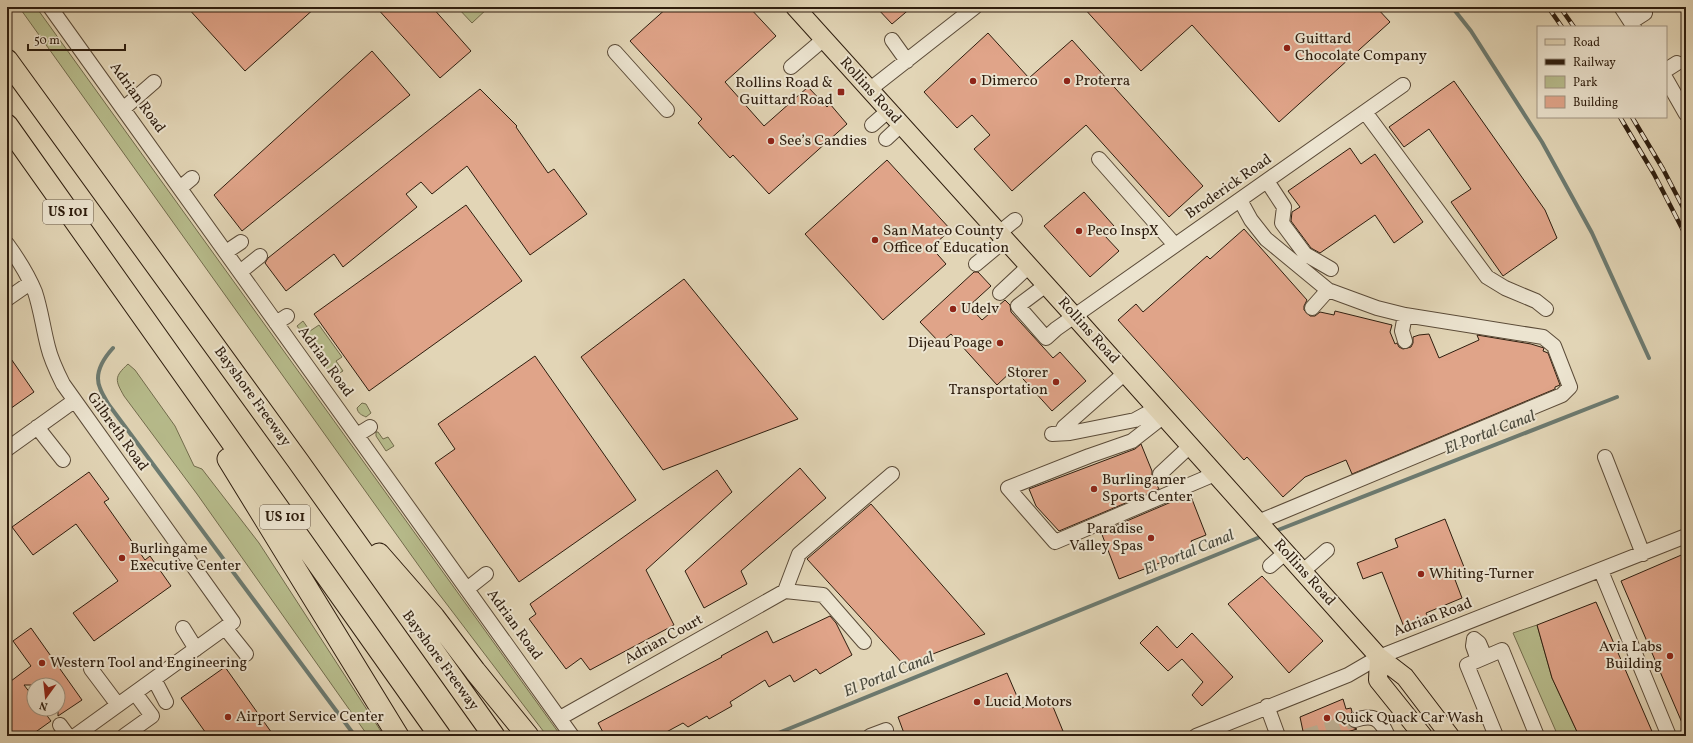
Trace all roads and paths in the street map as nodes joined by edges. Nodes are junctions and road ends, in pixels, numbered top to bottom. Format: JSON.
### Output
{"nodes":[{"id":1,"x":50,"y":7,"type":"edge"},
{"id":2,"x":795,"y":7,"type":"edge"},
{"id":3,"x":975,"y":7,"type":"edge"},
{"id":4,"x":1621,"y":7,"type":"edge"},
{"id":5,"x":1645,"y":14,"type":"dead end"},
{"id":6,"x":1632,"y":25,"type":"edge"},
{"id":7,"x":824,"y":39,"type":"junction"},
{"id":8,"x":892,"y":40,"type":"dead end"},
{"id":9,"x":615,"y":52,"type":"dead end"},
{"id":10,"x":7,"y":60,"type":"edge"},
{"id":11,"x":907,"y":61,"type":"junction"},
{"id":12,"x":791,"y":67,"type":"dead end"},
{"id":13,"x":1667,"y":81,"type":"edge"},
{"id":14,"x":154,"y":82,"type":"dead end"},
{"id":15,"x":1403,"y":85,"type":"dead end"},
{"id":16,"x":869,"y":90,"type":"junction"},
{"id":17,"x":1681,"y":94,"type":"edge"},
{"id":18,"x":123,"y":109,"type":"junction"},
{"id":19,"x":667,"y":110,"type":"dead end"},
{"id":20,"x":888,"y":111,"type":"junction"},
{"id":21,"x":1365,"y":112,"type":"junction"},
{"id":22,"x":1686,"y":114,"type":"edge"},
{"id":23,"x":7,"y":125,"type":"edge"},
{"id":24,"x":872,"y":125,"type":"dead end"},
{"id":25,"x":901,"y":126,"type":"junction"},
{"id":26,"x":886,"y":139,"type":"dead end"},
{"id":27,"x":1099,"y":159,"type":"dead end"},
{"id":28,"x":192,"y":178,"type":"dead end"},
{"id":29,"x":1267,"y":181,"type":"junction"},
{"id":30,"x":180,"y":188,"type":"junction"},
{"id":31,"x":1240,"y":200,"type":"junction"},
{"id":32,"x":1015,"y":220,"type":"dead end"},
{"id":33,"x":1002,"y":237,"type":"junction"},
{"id":34,"x":241,"y":242,"type":"dead end"},
{"id":35,"x":7,"y":244,"type":"edge"},
{"id":36,"x":1176,"y":245,"type":"junction"},
{"id":37,"x":226,"y":252,"type":"junction"},
{"id":38,"x":260,"y":256,"type":"dead end"},
{"id":39,"x":976,"y":264,"type":"dead end"},
{"id":40,"x":1029,"y":266,"type":"junction"},
{"id":41,"x":1331,"y":269,"type":"dead end"},
{"id":42,"x":240,"y":272,"type":"junction"},
{"id":43,"x":30,"y":283,"type":"junction"},
{"id":44,"x":1046,"y":285,"type":"junction"},
{"id":45,"x":1328,"y":290,"type":"junction"},
{"id":46,"x":1000,"y":293,"type":"dead end"},
{"id":47,"x":130,"y":298,"type":"junction"},
{"id":48,"x":7,"y":299,"type":"edge"},
{"id":49,"x":1312,"y":308,"type":"dead end"},
{"id":50,"x":1546,"y":309,"type":"dead end"},
{"id":51,"x":1405,"y":315,"type":"junction"},
{"id":52,"x":1075,"y":317,"type":"junction"},
{"id":53,"x":1405,"y":341,"type":"dead end"},
{"id":54,"x":1125,"y":373,"type":"junction"},
{"id":55,"x":74,"y":401,"type":"junction"},
{"id":56,"x":1160,"y":412,"type":"junction"},
{"id":57,"x":37,"y":427,"type":"junction"},
{"id":58,"x":370,"y":427,"type":"dead end"},
{"id":59,"x":357,"y":435,"type":"junction"},
{"id":60,"x":1190,"y":446,"type":"junction"},
{"id":61,"x":7,"y":449,"type":"edge"},
{"id":62,"x":1605,"y":457,"type":"dead end"},
{"id":63,"x":63,"y":460,"type":"dead end"},
{"id":64,"x":298,"y":461,"type":"junction"},
{"id":65,"x":892,"y":474,"type":"dead end"},
{"id":66,"x":1160,"y":474,"type":"dead end"},
{"id":67,"x":1215,"y":474,"type":"junction"},
{"id":68,"x":1260,"y":525,"type":"junction"},
{"id":69,"x":1686,"y":536,"type":"edge"},
{"id":70,"x":1280,"y":548,"type":"junction"},
{"id":71,"x":1327,"y":550,"type":"dead end"},
{"id":72,"x":1643,"y":554,"type":"junction"},
{"id":73,"x":1270,"y":566,"type":"dead end"},
{"id":74,"x":1601,"y":570,"type":"junction"},
{"id":75,"x":1302,"y":572,"type":"junction"},
{"id":76,"x":486,"y":574,"type":"dead end"},
{"id":77,"x":467,"y":589,"type":"junction"},
{"id":78,"x":785,"y":591,"type":"junction"},
{"id":79,"x":1467,"y":623,"type":"junction"},
{"id":80,"x":230,"y":625,"type":"junction"},
{"id":81,"x":183,"y":628,"type":"dead end"},
{"id":82,"x":864,"y":642,"type":"dead end"},
{"id":83,"x":196,"y":649,"type":"junction"},
{"id":84,"x":246,"y":654,"type":"dead end"},
{"id":85,"x":1379,"y":657,"type":"junction"},
{"id":86,"x":1481,"y":659,"type":"junction"},
{"id":87,"x":91,"y":669,"type":"dead end"},
{"id":88,"x":154,"y":679,"type":"junction"},
{"id":89,"x":135,"y":693,"type":"junction"},
{"id":90,"x":166,"y":702,"type":"dead end"},
{"id":91,"x":118,"y":705,"type":"junction"},
{"id":92,"x":1267,"y":706,"type":"junction"},
{"id":93,"x":560,"y":718,"type":"junction"},
{"id":94,"x":1355,"y":720,"type":"tunnel mouth"},
{"id":95,"x":60,"y":725,"type":"dead end"},
{"id":96,"x":886,"y":730,"type":"dead end"},
{"id":97,"x":68,"y":736,"type":"edge"},
{"id":98,"x":75,"y":736,"type":"edge"},
{"id":99,"x":124,"y":736,"type":"edge"},
{"id":100,"x":398,"y":736,"type":"edge"},
{"id":101,"x":440,"y":736,"type":"edge"},
{"id":102,"x":494,"y":736,"type":"edge"},
{"id":103,"x":528,"y":736,"type":"edge"},
{"id":104,"x":572,"y":736,"type":"edge"},
{"id":105,"x":870,"y":736,"type":"edge"},
{"id":106,"x":1196,"y":736,"type":"edge"},
{"id":107,"x":1278,"y":736,"type":"edge"},
{"id":108,"x":1388,"y":736,"type":"edge"},
{"id":109,"x":1423,"y":736,"type":"edge"},
{"id":110,"x":1450,"y":736,"type":"edge"},
{"id":111,"x":1496,"y":736,"type":"edge"},
{"id":112,"x":1537,"y":736,"type":"edge"},
{"id":113,"x":1669,"y":736,"type":"edge"}],
"edges":[{"from":1,"to":18,"type":"street","name":"Adrian Road"},
{"from":2,"to":7,"type":"main road","name":"Rollins Road"},
{"from":3,"to":11,"type":"street"},
{"from":4,"to":6,"type":"street"},
{"from":5,"to":6,"type":"street"},
{"from":7,"to":12,"type":"street"},
{"from":7,"to":16,"type":"main road","name":"Rollins Road"},
{"from":8,"to":11,"type":"street"},
{"from":9,"to":19,"type":"street"},
{"from":10,"to":64,"type":"highway","name":"Bayshore Freeway","number":"US 101"},
{"from":11,"to":16,"type":"street"},
{"from":13,"to":17,"type":"street"},
{"from":14,"to":18,"type":"street"},
{"from":15,"to":21,"type":"street","name":"Broderick Road"},
{"from":16,"to":20,"type":"main road","name":"Rollins Road"},
{"from":17,"to":22,"type":"street"},
{"from":18,"to":30,"type":"street","name":"Adrian Road"},
{"from":20,"to":24,"type":"street"},
{"from":20,"to":25,"type":"main road","name":"Rollins Road"},
{"from":21,"to":29,"type":"street","name":"Broderick Road"},
{"from":21,"to":50,"type":"street"},
{"from":23,"to":47,"type":"highway","number":"US 101"},
{"from":25,"to":26,"type":"street"},
{"from":25,"to":33,"type":"main road","name":"Rollins Road"},
{"from":27,"to":36,"type":"street"},
{"from":28,"to":30,"type":"street"},
{"from":29,"to":31,"type":"street","name":"Broderick Road"},
{"from":29,"to":41,"type":"street"},
{"from":30,"to":37,"type":"street","name":"Adrian Road"},
{"from":31,"to":36,"type":"street","name":"Broderick Road"},
{"from":31,"to":45,"type":"street"},
{"from":32,"to":33,"type":"street"},
{"from":33,"to":39,"type":"street"},
{"from":33,"to":40,"type":"main road","name":"Rollins Road"},
{"from":34,"to":37,"type":"street"},
{"from":35,"to":43,"type":"street","name":"Gilbreth Road"},
{"from":36,"to":52,"type":"street","name":"Broderick Road"},
{"from":37,"to":42,"type":"street","name":"Adrian Road"},
{"from":38,"to":42,"type":"street"},
{"from":40,"to":44,"type":"main road","name":"Rollins Road"},
{"from":40,"to":46,"type":"street"},
{"from":42,"to":59,"type":"street","name":"Adrian Road"},
{"from":43,"to":48,"type":"street"},
{"from":43,"to":55,"type":"street","name":"Gilbreth Road"},
{"from":44,"to":52,"type":"main road","name":"Rollins Road"},
{"from":44,"to":52,"type":"street","name":"Broderick Road"},
{"from":45,"to":49,"type":"street"},
{"from":45,"to":51,"type":"street"},
{"from":47,"to":100,"type":"highway"},
{"from":47,"to":101,"type":"highway","number":"US 101"},
{"from":51,"to":53,"type":"street"},
{"from":51,"to":68,"type":"street"},
{"from":52,"to":54,"type":"main road","name":"Rollins Road"},
{"from":54,"to":56,"type":"main road","name":"Rollins Road"},
{"from":54,"to":56,"type":"street"},
{"from":55,"to":57,"type":"street"},
{"from":55,"to":80,"type":"street","name":"Gilbreth Road"},
{"from":56,"to":60,"type":"main road","name":"Rollins Road"},
{"from":56,"to":67,"type":"street"},
{"from":57,"to":61,"type":"street"},
{"from":57,"to":63,"type":"street"},
{"from":58,"to":59,"type":"street"},
{"from":59,"to":77,"type":"street","name":"Adrian Road"},
{"from":60,"to":66,"type":"street"},
{"from":60,"to":67,"type":"main road","name":"Rollins Road"},
{"from":62,"to":72,"type":"street"},
{"from":64,"to":102,"type":"highway","name":"Bayshore Freeway","number":"US 101"},
{"from":64,"to":103,"type":"highway"},
{"from":65,"to":78,"type":"street"},
{"from":67,"to":68,"type":"main road","name":"Rollins Road"},
{"from":68,"to":70,"type":"main road","name":"Rollins Road"},
{"from":69,"to":72,"type":"street","name":"Adrian Road"},
{"from":70,"to":73,"type":"street"},
{"from":70,"to":75,"type":"main road","name":"Rollins Road"},
{"from":71,"to":75,"type":"street"},
{"from":72,"to":74,"type":"street","name":"Adrian Road"},
{"from":74,"to":79,"type":"street","name":"Adrian Road"},
{"from":74,"to":113,"type":"street"},
{"from":75,"to":85,"type":"main road","name":"Rollins Road"},
{"from":76,"to":77,"type":"street"},
{"from":77,"to":93,"type":"street","name":"Adrian Road"},
{"from":78,"to":82,"type":"street"},
{"from":78,"to":93,"type":"street","name":"Adrian Court"},
{"from":79,"to":85,"type":"street","name":"Adrian Road"},
{"from":79,"to":86,"type":"street"},
{"from":80,"to":83,"type":"street"},
{"from":80,"to":84,"type":"street","name":"Gilbreth Road"},
{"from":81,"to":83,"type":"street"},
{"from":83,"to":88,"type":"street"},
{"from":85,"to":92,"type":"street","name":"Adrian Road"},
{"from":85,"to":109,"type":"main road"},
{"from":85,"to":110,"type":"main road","name":"Rollins Road"},
{"from":86,"to":111,"type":"street"},
{"from":86,"to":112,"type":"street"},
{"from":87,"to":91,"type":"street"},
{"from":88,"to":89,"type":"street"},
{"from":88,"to":90,"type":"street"},
{"from":89,"to":91,"type":"street"},
{"from":89,"to":99,"type":"street"},
{"from":91,"to":98,"type":"street"},
{"from":92,"to":106,"type":"street","name":"Adrian Road"},
{"from":92,"to":107,"type":"street"},
{"from":93,"to":104,"type":"street","name":"Adrian Road"},
{"from":94,"to":108,"type":"street"},
{"from":95,"to":97,"type":"street"},
{"from":96,"to":105,"type":"street"}]}
